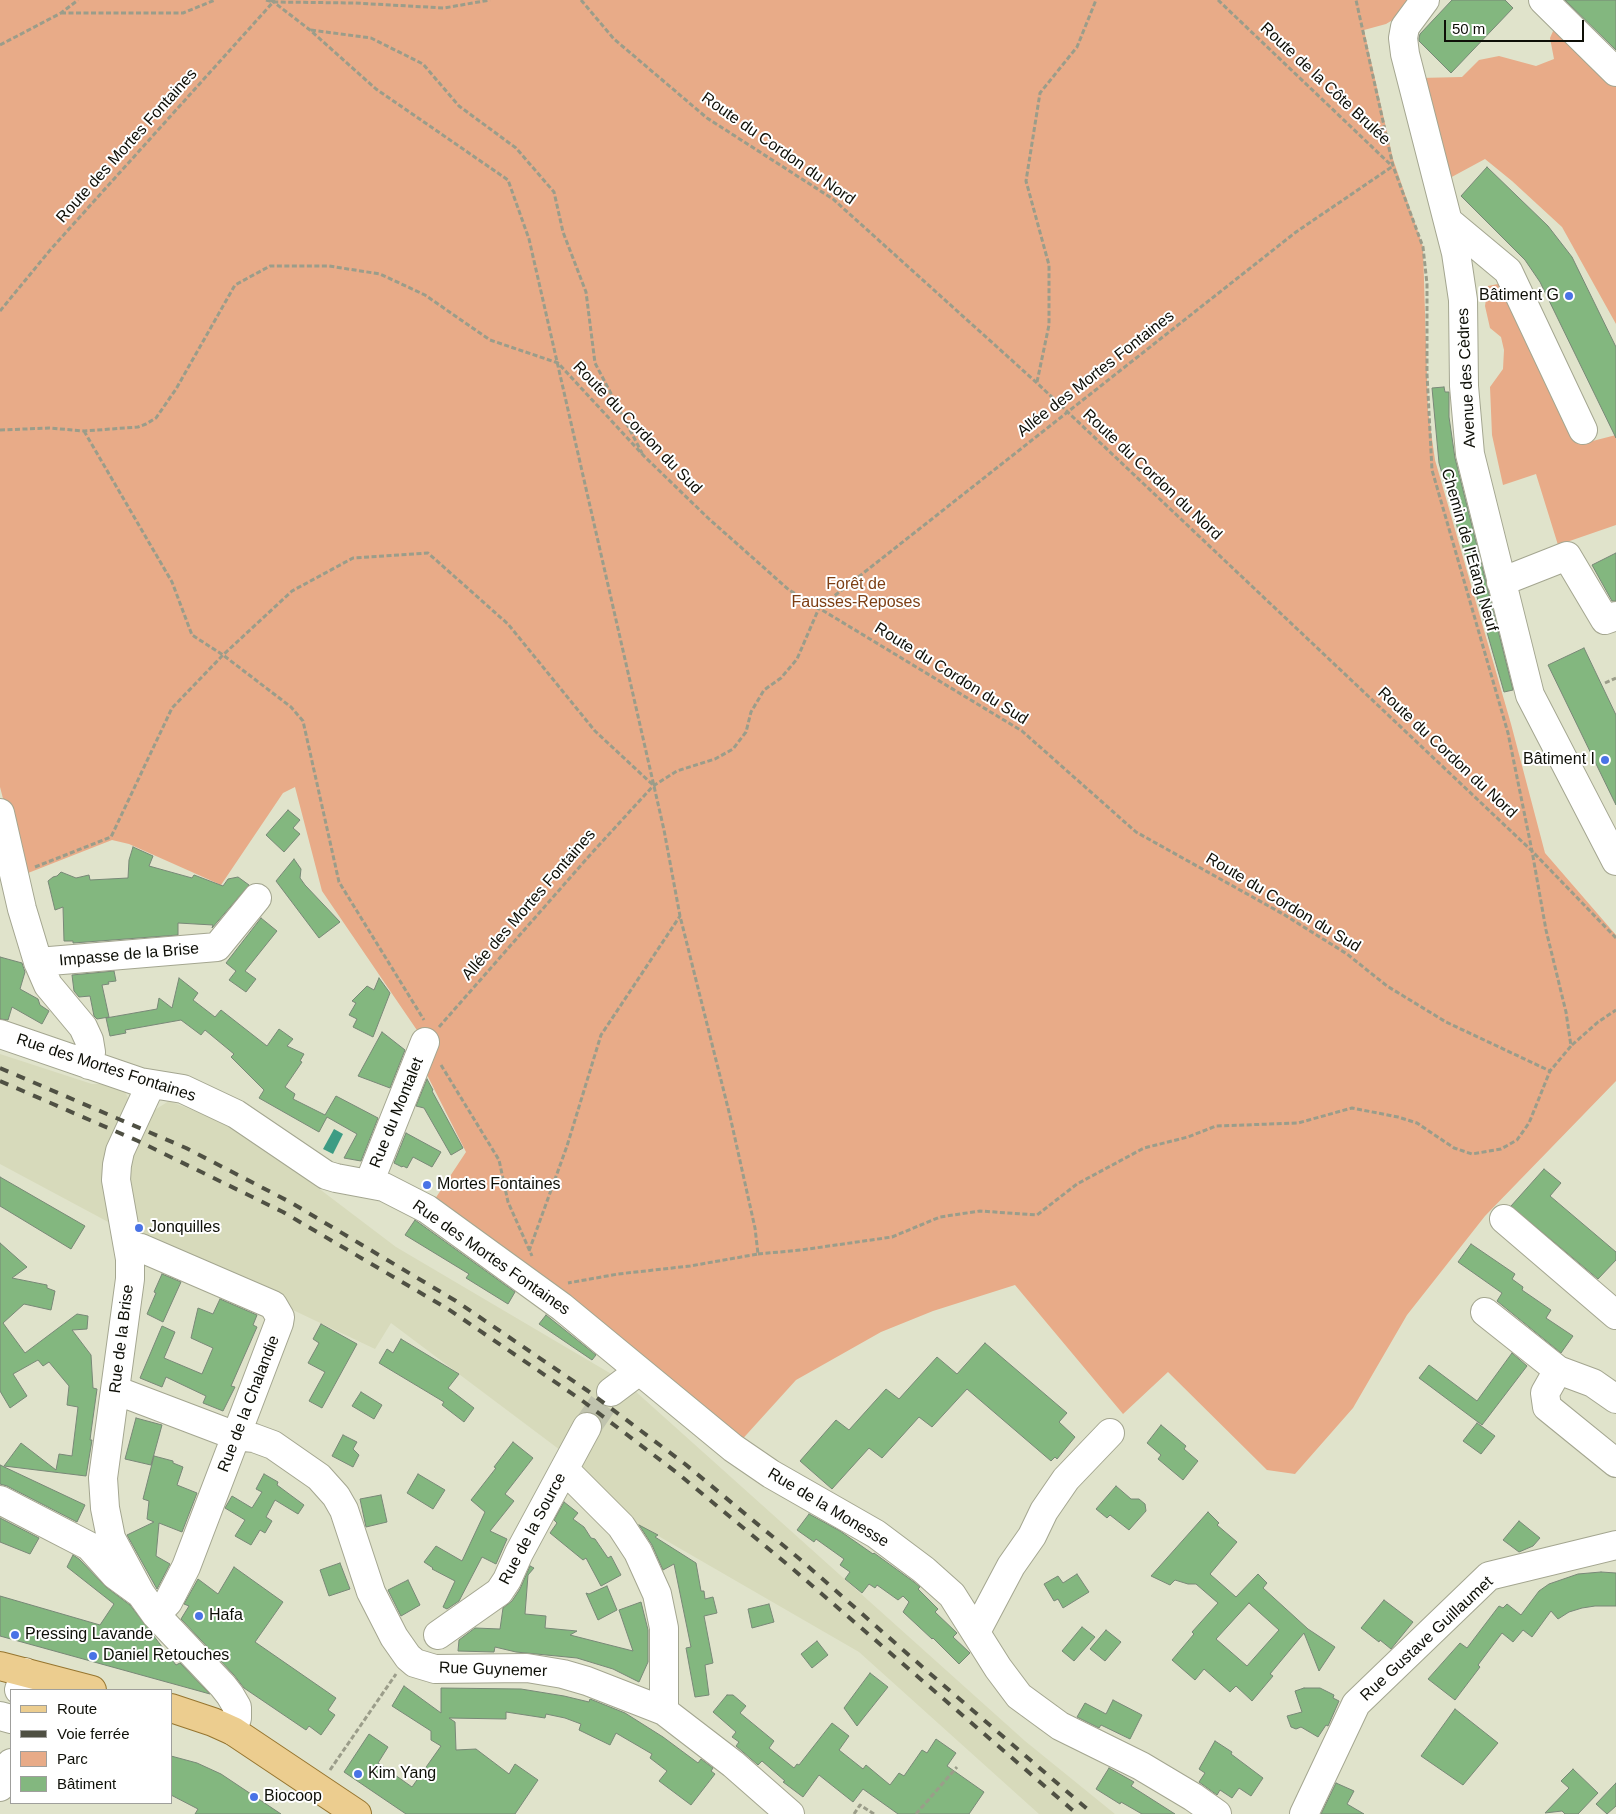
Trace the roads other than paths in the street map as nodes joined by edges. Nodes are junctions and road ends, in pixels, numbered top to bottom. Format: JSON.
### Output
{"nodes":[{"id":1,"x":1425,"y":0,"type":"edge"},
{"id":2,"x":1543,"y":0,"type":"edge"},
{"id":3,"x":1616,"y":72,"type":"edge"},
{"id":4,"x":1448,"y":221,"type":"junction"},
{"id":5,"x":1583,"y":430,"type":"dead end"},
{"id":6,"x":1501,"y":582,"type":"junction"},
{"id":7,"x":1616,"y":616,"type":"edge"},
{"id":8,"x":0,"y":813,"type":"edge"},
{"id":9,"x":1616,"y":862,"type":"edge"},
{"id":10,"x":257,"y":898,"type":"dead end"},
{"id":11,"x":38,"y":962,"type":"junction"},
{"id":12,"x":0,"y":1034,"type":"edge"},
{"id":13,"x":433,"y":1047,"type":"road end"},
{"id":14,"x":90,"y":1065,"type":"junction"},
{"id":15,"x":151,"y":1084,"type":"junction"},
{"id":16,"x":369,"y":1183,"type":"junction"},
{"id":17,"x":1504,"y":1219,"type":"dead end"},
{"id":18,"x":129,"y":1248,"type":"junction"},
{"id":19,"x":1485,"y":1312,"type":"dead end"},
{"id":20,"x":1616,"y":1315,"type":"edge"},
{"id":21,"x":1558,"y":1370,"type":"junction"},
{"id":22,"x":640,"y":1371,"type":"junction"},
{"id":23,"x":115,"y":1390,"type":"junction"},
{"id":24,"x":611,"y":1392,"type":"tunnel mouth"},
{"id":25,"x":1616,"y":1399,"type":"edge"},
{"id":26,"x":587,"y":1427,"type":"tunnel mouth"},
{"id":27,"x":1110,"y":1433,"type":"dead end"},
{"id":28,"x":236,"y":1436,"type":"junction"},
{"id":29,"x":1616,"y":1463,"type":"edge"},
{"id":30,"x":565,"y":1470,"type":"junction"},
{"id":31,"x":0,"y":1500,"type":"edge"},
{"id":32,"x":100,"y":1542,"type":"junction"},
{"id":33,"x":1616,"y":1545,"type":"edge"},
{"id":34,"x":148,"y":1605,"type":"junction"},
{"id":35,"x":976,"y":1632,"type":"junction"},
{"id":36,"x":438,"y":1635,"type":"dead end"},
{"id":37,"x":15,"y":1676,"type":"edge"},
{"id":38,"x":64,"y":1687,"type":"edge"},
{"id":39,"x":83,"y":1689,"type":"edge"},
{"id":40,"x":172,"y":1708,"type":"edge"},
{"id":41,"x":664,"y":1711,"type":"junction"},
{"id":42,"x":233,"y":1731,"type":"junction"},
{"id":43,"x":10,"y":1765,"type":"edge"},
{"id":44,"x":0,"y":1788,"type":"edge"},
{"id":45,"x":357,"y":1814,"type":"edge"},
{"id":46,"x":790,"y":1814,"type":"edge"},
{"id":47,"x":1217,"y":1814,"type":"edge"},
{"id":48,"x":1304,"y":1814,"type":"edge"}],
"edges":[{"from":1,"to":4,"type":"street","name":"Avenue des Cèdres"},
{"from":2,"to":3,"type":"street"},
{"from":4,"to":5,"type":"street"},
{"from":4,"to":6,"type":"street","name":"Avenue des Cèdres"},
{"from":6,"to":7,"type":"street"},
{"from":6,"to":9,"type":"street","name":"Avenue des Cèdres"},
{"from":8,"to":11,"type":"street"},
{"from":10,"to":11,"type":"street","name":"Impasse de la Brise"},
{"from":11,"to":14,"type":"street"},
{"from":12,"to":14,"type":"street","name":"Rue des Mortes Fontaines"},
{"from":13,"to":16,"type":"street","name":"Rue du Montalet"},
{"from":14,"to":15,"type":"street","name":"Rue des Mortes Fontaines"},
{"from":15,"to":16,"type":"street","name":"Rue des Mortes Fontaines"},
{"from":15,"to":18,"type":"street","name":"Rue de la Brise"},
{"from":16,"to":22,"type":"street","name":"Rue des Mortes Fontaines"},
{"from":17,"to":20,"type":"street"},
{"from":18,"to":23,"type":"street","name":"Rue de la Brise"},
{"from":18,"to":28,"type":"street","name":"Rue de la Chalandie"},
{"from":19,"to":21,"type":"street"},
{"from":21,"to":25,"type":"street"},
{"from":21,"to":29,"type":"street"},
{"from":22,"to":24,"type":"street"},
{"from":22,"to":35,"type":"street","name":"Rue de la Monesse"},
{"from":23,"to":28,"type":"street"},
{"from":23,"to":32,"type":"street","name":"Rue de la Brise"},
{"from":26,"to":30,"type":"street","name":"Rue de la Source"},
{"from":27,"to":35,"type":"street"},
{"from":28,"to":34,"type":"street","name":"Rue de la Chalandie"},
{"from":28,"to":41,"type":"street","name":"Rue Guynemer"},
{"from":30,"to":36,"type":"street","name":"Rue de la Source"},
{"from":30,"to":41,"type":"street"},
{"from":31,"to":32,"type":"street"},
{"from":32,"to":34,"type":"street","name":"Rue de la Brise"},
{"from":33,"to":48,"type":"street","name":"Rue Gustave Guillaumet"},
{"from":34,"to":42,"type":"street","name":"Rue de la Brise"},
{"from":35,"to":47,"type":"street","name":"Rue de la Monesse"},
{"from":37,"to":38,"type":"main road"},
{"from":38,"to":39,"type":"main road"},
{"from":40,"to":42,"type":"main road"},
{"from":41,"to":46,"type":"street","name":"Rue Guynemer"},
{"from":42,"to":45,"type":"main road"},
{"from":43,"to":44,"type":"street"}]}
